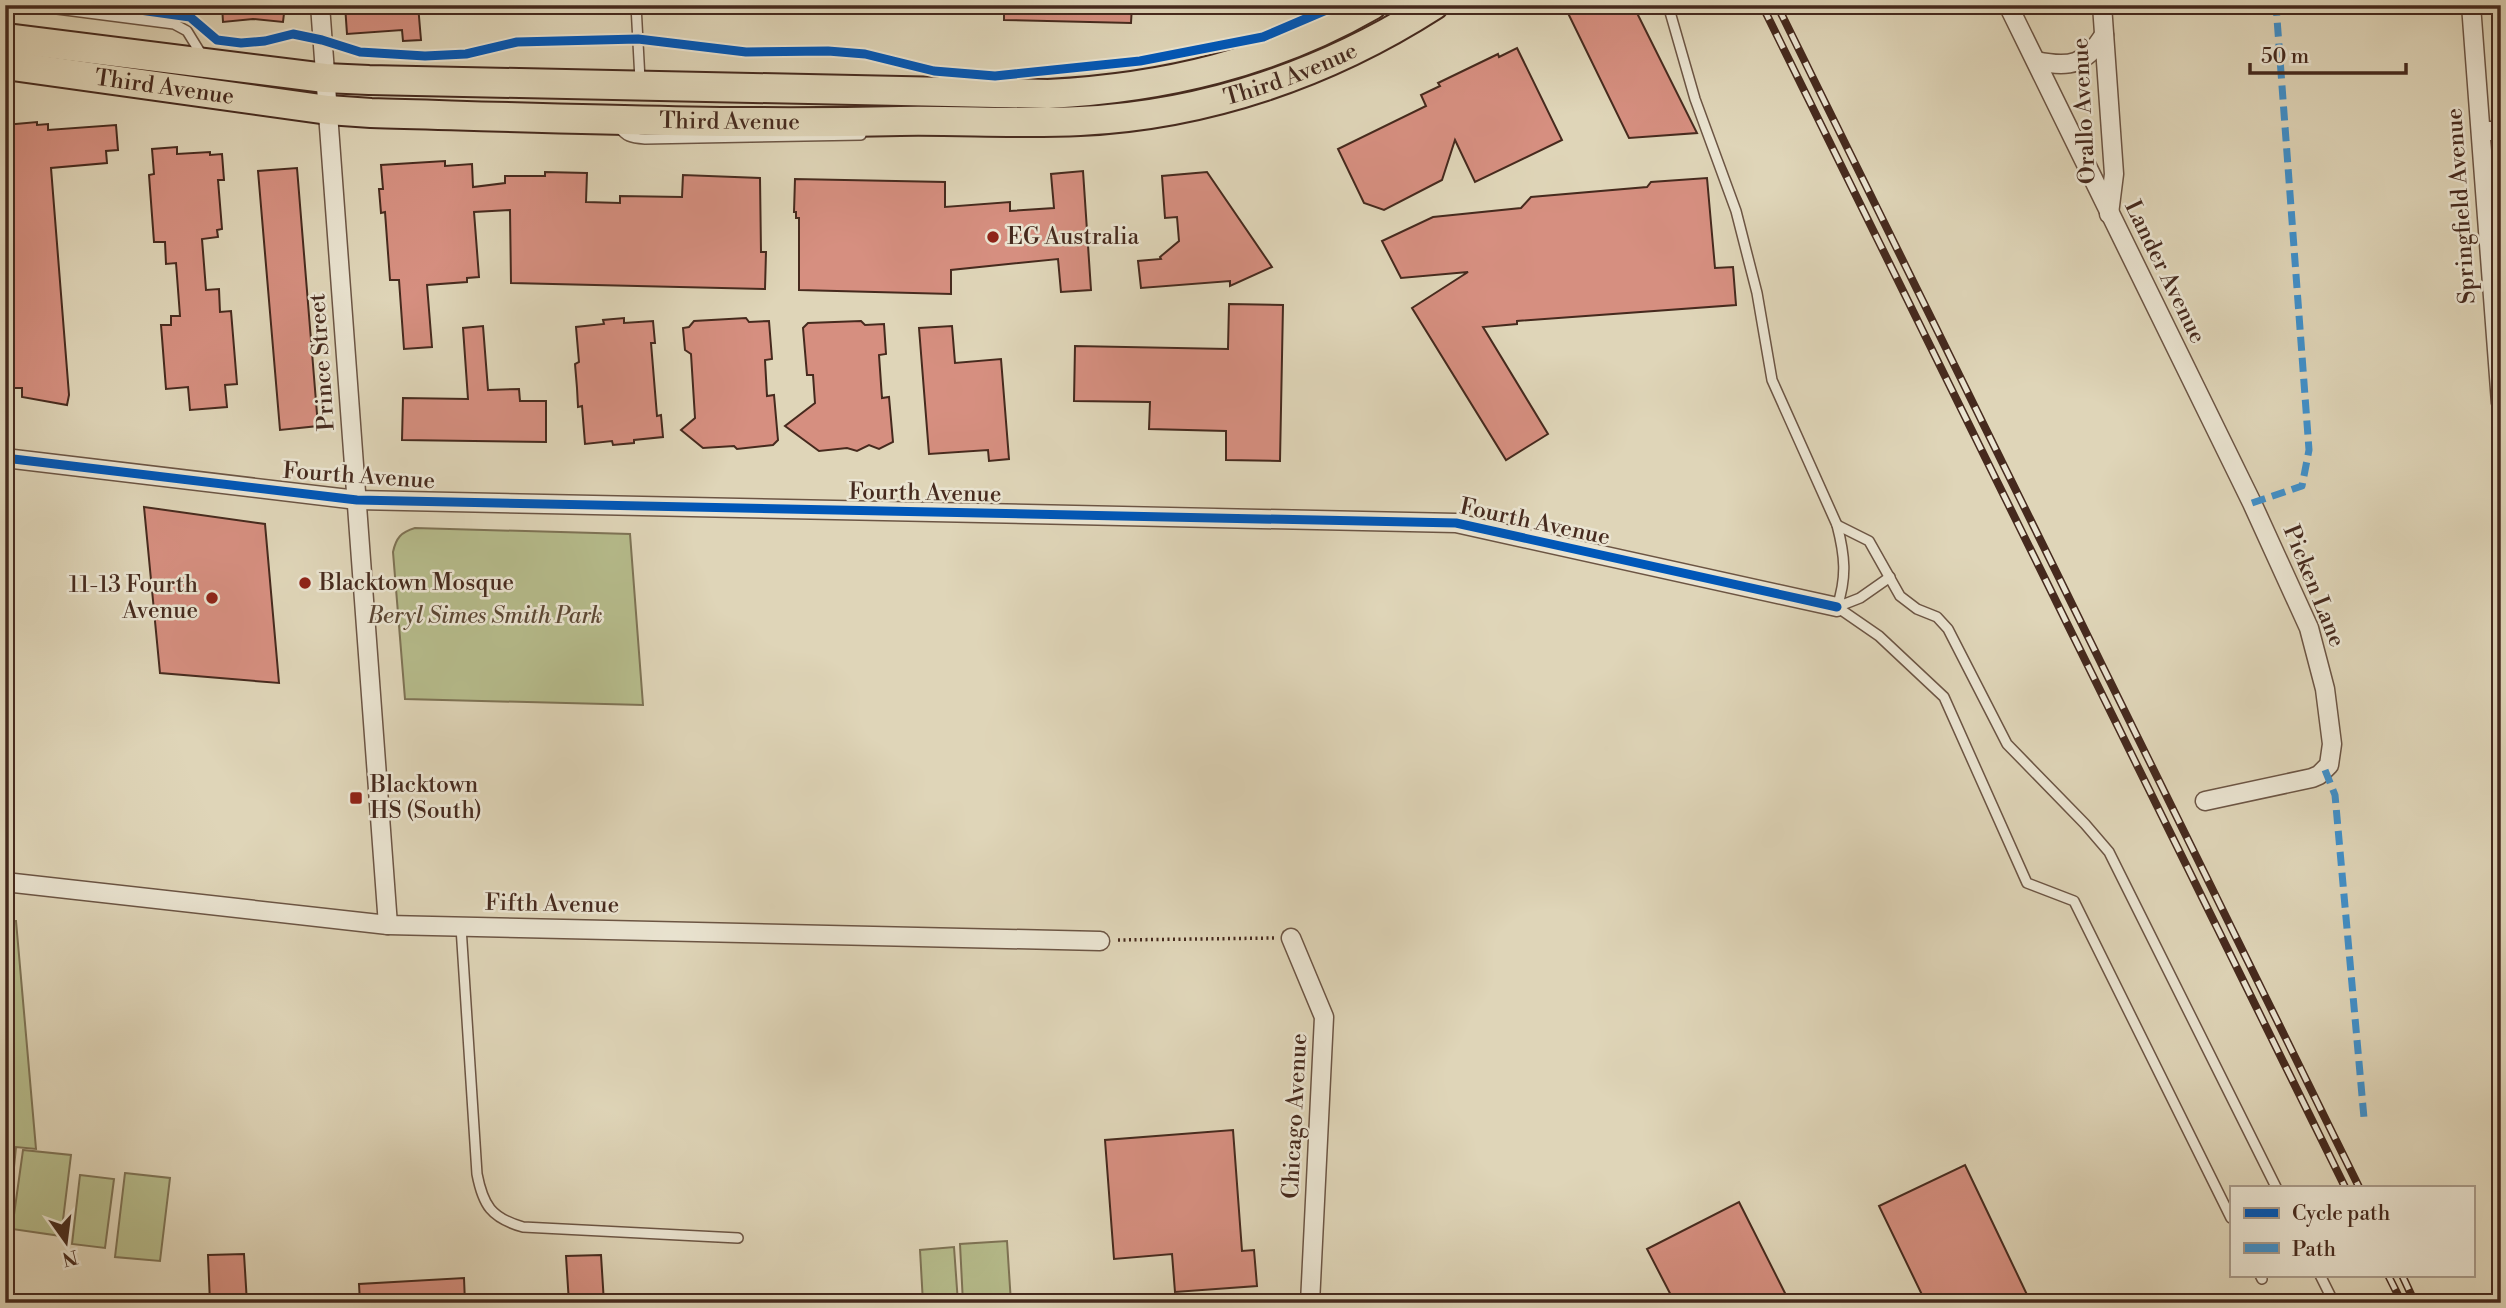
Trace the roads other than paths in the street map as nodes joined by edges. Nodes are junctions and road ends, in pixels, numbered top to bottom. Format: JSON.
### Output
{"nodes":[{"id":1,"x":26,"y":5,"type":"edge"},
{"id":2,"x":320,"y":5,"type":"edge"},
{"id":3,"x":636,"y":5,"type":"edge"},
{"id":4,"x":1372,"y":5,"type":"edge"},
{"id":5,"x":1434,"y":5,"type":"edge"},
{"id":6,"x":1668,"y":5,"type":"edge"},
{"id":7,"x":2008,"y":5,"type":"edge"},
{"id":8,"x":2102,"y":5,"type":"edge"},
{"id":9,"x":2471,"y":5,"type":"edge"},
{"id":10,"x":2104,"y":36,"type":"junction"},
{"id":11,"x":5,"y":38,"type":"edge"},
{"id":12,"x":2036,"y":61,"type":"junction"},
{"id":13,"x":206,"y":63,"type":"junction"},
{"id":14,"x":5,"y":65,"type":"edge"},
{"id":15,"x":326,"y":78,"type":"junction"},
{"id":16,"x":640,"y":86,"type":"junction"},
{"id":17,"x":328,"y":110,"type":"junction"},
{"id":18,"x":614,"y":120,"type":"junction"},
{"id":19,"x":945,"y":120,"type":"junction"},
{"id":20,"x":2480,"y":131,"type":"junction"},
{"id":21,"x":2501,"y":131,"type":"edge"},
{"id":22,"x":886,"y":132,"type":"dead end"},
{"id":23,"x":873,"y":134,"type":"dead end"},
{"id":24,"x":2109,"y":214,"type":"junction"},
{"id":25,"x":2501,"y":403,"type":"edge"},
{"id":26,"x":5,"y":458,"type":"edge"},
{"id":27,"x":357,"y":500,"type":"junction"},
{"id":28,"x":2252,"y":503,"type":"joint"},
{"id":29,"x":1837,"y":525,"type":"junction"},
{"id":30,"x":1890,"y":577,"type":"junction"},
{"id":31,"x":1837,"y":607,"type":"junction"},
{"id":32,"x":2205,"y":801,"type":"dead end"},
{"id":33,"x":5,"y":882,"type":"edge"},
{"id":34,"x":388,"y":925,"type":"junction"},
{"id":35,"x":461,"y":927,"type":"junction"},
{"id":36,"x":1291,"y":938,"type":"road end"},
{"id":37,"x":1100,"y":940,"type":"road end"},
{"id":38,"x":2276,"y":1186,"type":"edge"},
{"id":39,"x":2230,"y":1216,"type":"edge"},
{"id":40,"x":738,"y":1238,"type":"dead end"},
{"id":41,"x":2320,"y":1276,"type":"edge"},
{"id":42,"x":1310,"y":1303,"type":"edge"},
{"id":43,"x":2334,"y":1303,"type":"edge"}],
"edges":[{"from":1,"to":13,"type":"lane"},
{"from":2,"to":15,"type":"street","name":"Prince Street"},
{"from":3,"to":16,"type":"lane"},
{"from":4,"to":16,"type":"main road","name":"Third Avenue"},
{"from":5,"to":19,"type":"main road","name":"Third Avenue"},
{"from":6,"to":29,"type":"lane"},
{"from":7,"to":12,"type":"street","name":"Lander Avenue"},
{"from":8,"to":10,"type":"street","name":"Orallo Avenue"},
{"from":9,"to":20,"type":"street","name":"Springfield Avenue"},
{"from":10,"to":12,"type":"street"},
{"from":10,"to":24,"type":"street","name":"Orallo Avenue"},
{"from":11,"to":13,"type":"main road","name":"Third Avenue"},
{"from":12,"to":24,"type":"street","name":"Lander Avenue"},
{"from":13,"to":15,"type":"main road","name":"Third Avenue"},
{"from":14,"to":17,"type":"main road","name":"Third Avenue"},
{"from":15,"to":16,"type":"main road","name":"Third Avenue"},
{"from":15,"to":17,"type":"street","name":"Prince Street"},
{"from":17,"to":18,"type":"main road","name":"Third Avenue"},
{"from":17,"to":27,"type":"street","name":"Prince Street"},
{"from":18,"to":19,"type":"main road","name":"Third Avenue"},
{"from":18,"to":23,"type":"lane"},
{"from":19,"to":22,"type":"lane"},
{"from":20,"to":21,"type":"street"},
{"from":20,"to":25,"type":"street","name":"Springfield Avenue"},
{"from":24,"to":28,"type":"street","name":"Lander Avenue"},
{"from":26,"to":27,"type":"street","name":"Fourth Avenue"},
{"from":27,"to":31,"type":"street","name":"Fourth Avenue"},
{"from":27,"to":34,"type":"street","name":"Prince Street"},
{"from":28,"to":32,"type":"street","name":"Picken Lane"},
{"from":29,"to":30,"type":"lane"},
{"from":29,"to":31,"type":"lane"},
{"from":30,"to":31,"type":"lane"},
{"from":30,"to":38,"type":"lane"},
{"from":31,"to":39,"type":"lane"},
{"from":33,"to":34,"type":"street","name":"Fifth Avenue"},
{"from":34,"to":35,"type":"street","name":"Fifth Avenue"},
{"from":35,"to":37,"type":"street","name":"Fifth Avenue"},
{"from":35,"to":40,"type":"lane"},
{"from":36,"to":42,"type":"street","name":"Chicago Avenue"},
{"from":41,"to":43,"type":"lane"}]}
